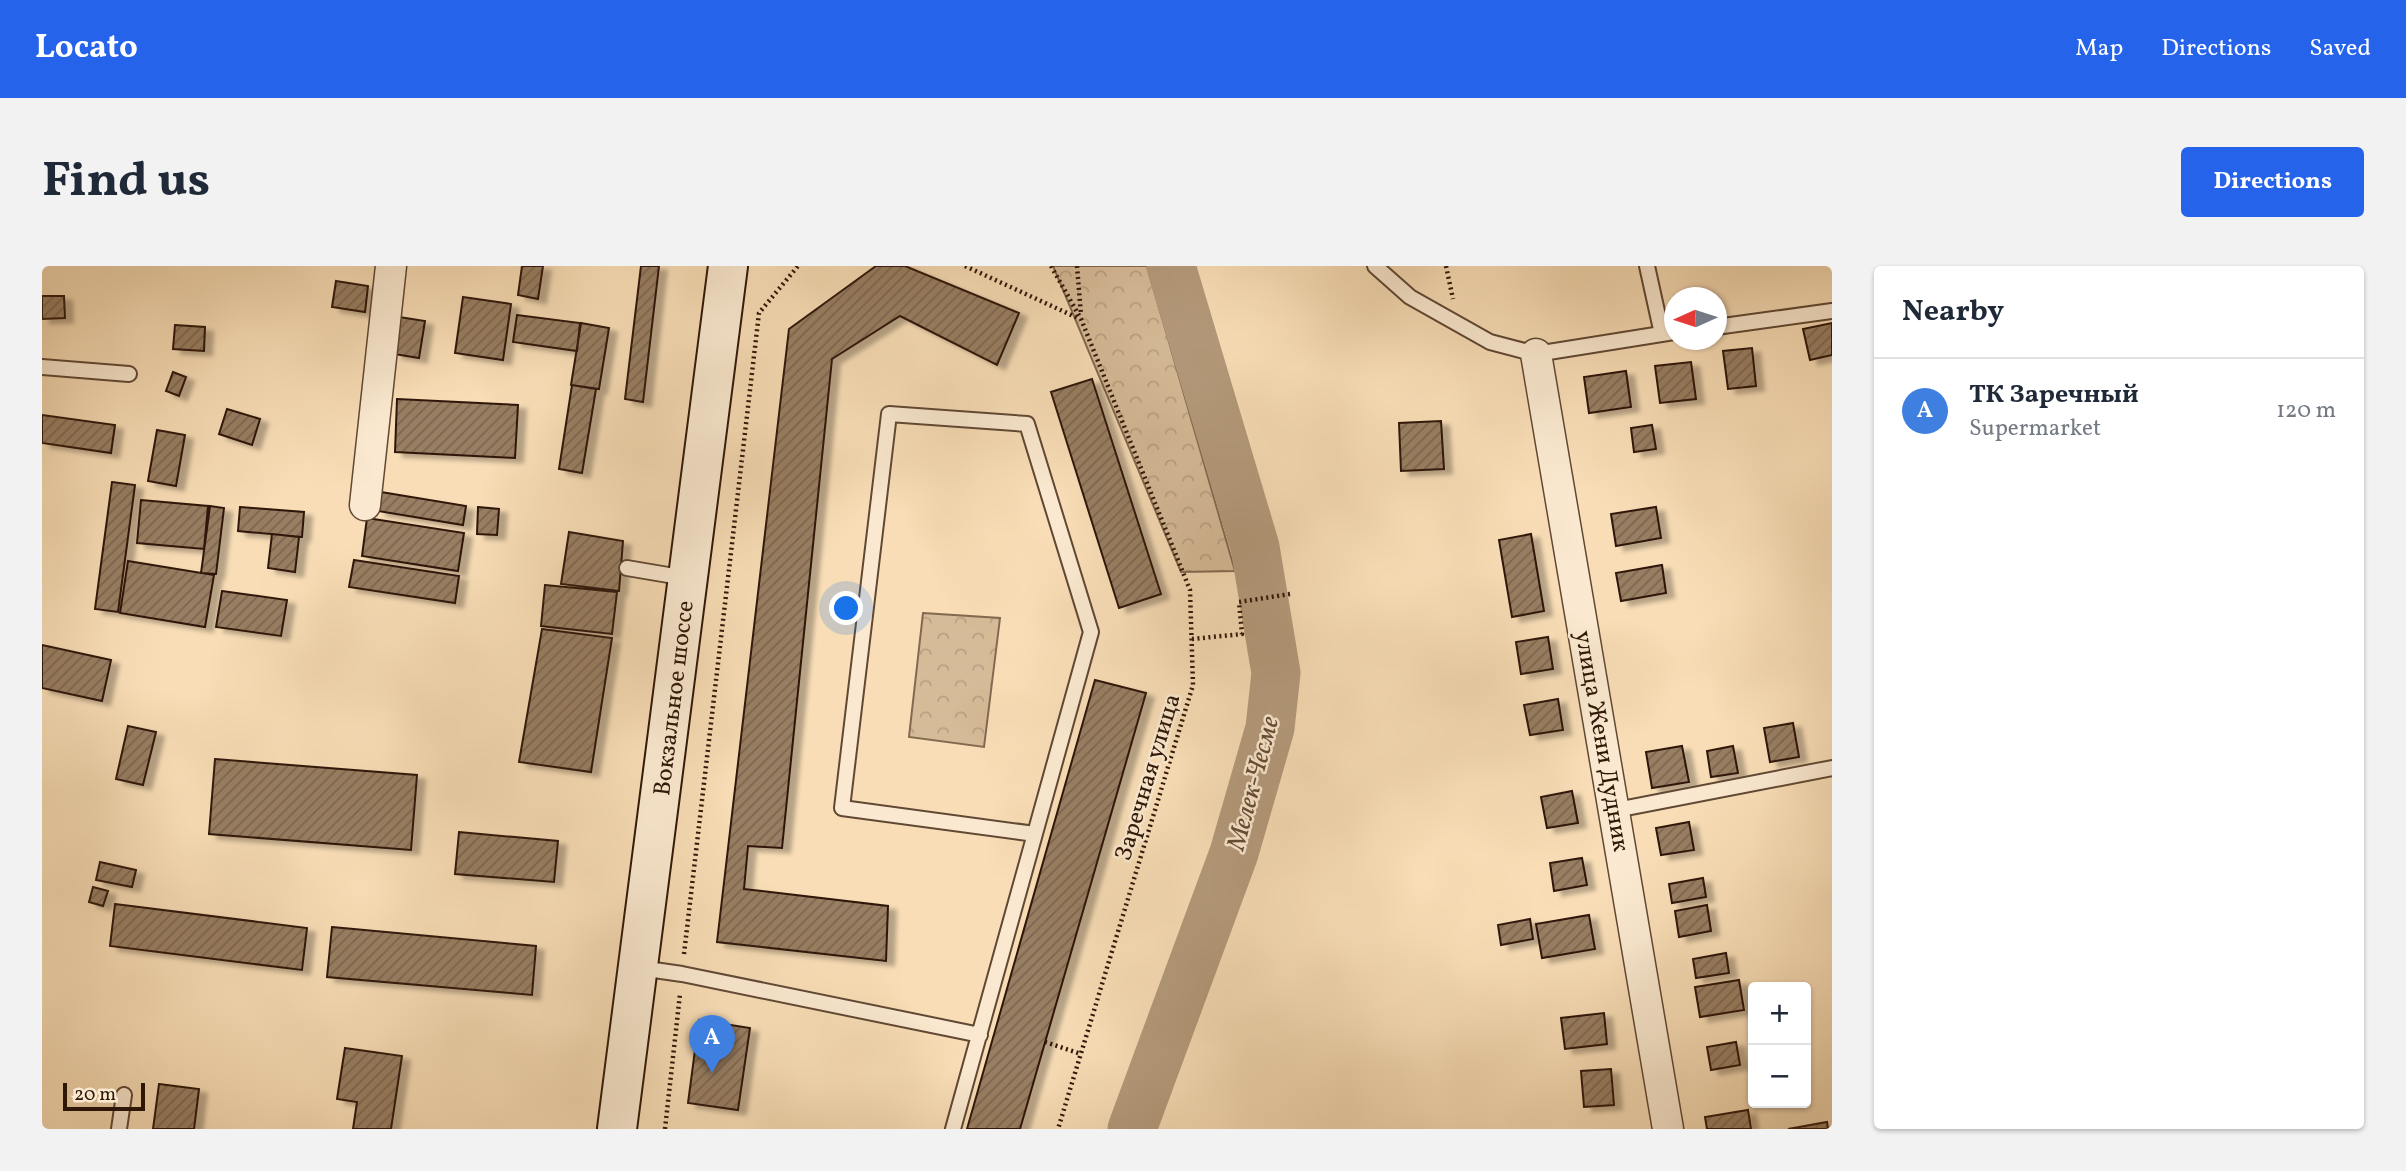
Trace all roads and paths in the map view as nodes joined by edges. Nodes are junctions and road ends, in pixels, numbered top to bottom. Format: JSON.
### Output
{"nodes":[{"id":1,"x":391,"y":266,"type":"edge"},
{"id":2,"x":728,"y":266,"type":"edge"},
{"id":3,"x":798,"y":266,"type":"edge"},
{"id":4,"x":965,"y":266,"type":"edge"},
{"id":5,"x":1051,"y":266,"type":"edge"},
{"id":6,"x":1077,"y":266,"type":"edge"},
{"id":7,"x":1375,"y":266,"type":"edge"},
{"id":8,"x":1647,"y":266,"type":"edge"},
{"id":9,"x":1832,"y":311,"type":"edge"},
{"id":10,"x":1081,"y":319,"type":"junction"},
{"id":11,"x":1664,"y":320,"type":"edge"},
{"id":12,"x":1727,"y":326,"type":"edge"},
{"id":13,"x":1664,"y":334,"type":"edge"},
{"id":14,"x":1536,"y":354,"type":"junction"},
{"id":15,"x":42,"y":367,"type":"edge"},
{"id":16,"x":129,"y":374,"type":"dead end"},
{"id":17,"x":365,"y":505,"type":"dead end"},
{"id":18,"x":627,"y":568,"type":"dead end"},
{"id":19,"x":688,"y":578,"type":"junction"},
{"id":20,"x":1290,"y":594,"type":"dead end"},
{"id":21,"x":1192,"y":639,"type":"junction"},
{"id":22,"x":1832,"y":768,"type":"edge"},
{"id":23,"x":1616,"y":810,"type":"junction"},
{"id":24,"x":1035,"y":834,"type":"junction"},
{"id":25,"x":639,"y":968,"type":"junction"},
{"id":26,"x":682,"y":974,"type":"junction"},
{"id":27,"x":980,"y":1035,"type":"junction"},
{"id":28,"x":1045,"y":1042,"type":"dead end"},
{"id":29,"x":1081,"y":1054,"type":"junction"},
{"id":30,"x":124,"y":1095,"type":"dead end"},
{"id":31,"x":119,"y":1129,"type":"edge"},
{"id":32,"x":617,"y":1129,"type":"edge"},
{"id":33,"x":665,"y":1129,"type":"edge"},
{"id":34,"x":953,"y":1129,"type":"edge"},
{"id":35,"x":1058,"y":1129,"type":"edge"},
{"id":36,"x":1668,"y":1129,"type":"edge"}],
"edges":[{"from":1,"to":17,"type":"street"},
{"from":2,"to":19,"type":"main road","name":"Вокзальное шоссе"},
{"from":3,"to":26,"type":"path"},
{"from":4,"to":10,"type":"path"},
{"from":5,"to":10,"type":"path"},
{"from":6,"to":10,"type":"path"},
{"from":7,"to":14,"type":"lane"},
{"from":8,"to":11,"type":"lane"},
{"from":9,"to":12,"type":"lane"},
{"from":10,"to":21,"type":"path","name":"Заречная улица"},
{"from":13,"to":14,"type":"lane"},
{"from":14,"to":23,"type":"street","name":"улица Жени Дудник"},
{"from":15,"to":16,"type":"lane"},
{"from":18,"to":19,"type":"lane"},
{"from":19,"to":25,"type":"main road","name":"Вокзальное шоссе"},
{"from":20,"to":21,"type":"path"},
{"from":21,"to":29,"type":"path","name":"Заречная улица"},
{"from":22,"to":23,"type":"lane"},
{"from":23,"to":36,"type":"street","name":"улица Жени Дудник"},
{"from":24,"to":24,"type":"lane"},
{"from":24,"to":27,"type":"lane"},
{"from":25,"to":26,"type":"lane"},
{"from":25,"to":32,"type":"main road","name":"Вокзальное шоссе"},
{"from":26,"to":27,"type":"lane"},
{"from":26,"to":33,"type":"path"},
{"from":27,"to":34,"type":"lane"},
{"from":28,"to":29,"type":"path"},
{"from":29,"to":35,"type":"path","name":"Заречная улица"},
{"from":30,"to":31,"type":"lane"}]}
